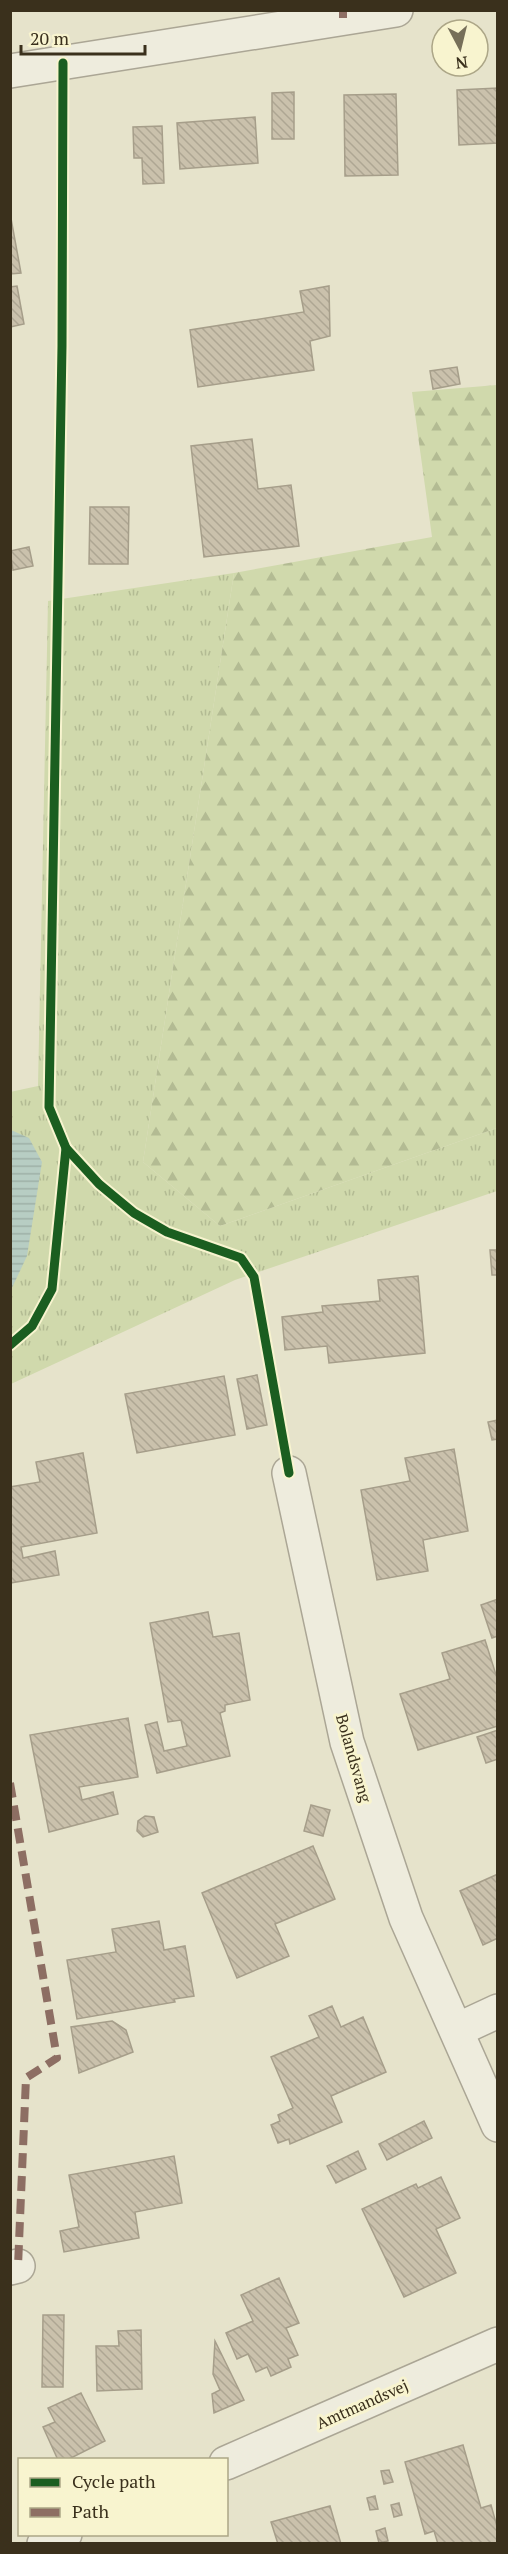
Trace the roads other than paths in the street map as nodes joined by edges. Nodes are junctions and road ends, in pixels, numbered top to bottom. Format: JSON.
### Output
{"nodes":[{"id":1,"x":396,"y":10,"type":"edge"},
{"id":2,"x":10,"y":71,"type":"edge"},
{"id":3,"x":289,"y":1473,"type":"dead end"},
{"id":4,"x":498,"y":2011,"type":"edge"},
{"id":5,"x":457,"y":2030,"type":"junction"},
{"id":6,"x":498,"y":2125,"type":"edge"},
{"id":7,"x":498,"y":2344,"type":"edge"},
{"id":8,"x":228,"y":2462,"type":"edge"},
{"id":9,"x":63,"y":2536,"type":"edge"},
{"id":10,"x":44,"y":2544,"type":"edge"}],
"edges":[{"from":1,"to":2,"type":"street"},
{"from":3,"to":5,"type":"street","name":"Bolandsvang"},
{"from":4,"to":5,"type":"street"},
{"from":5,"to":6,"type":"street","name":"Bolandsvang"},
{"from":7,"to":8,"type":"street","name":"Amtmandsvej"},
{"from":9,"to":10,"type":"street"}]}
